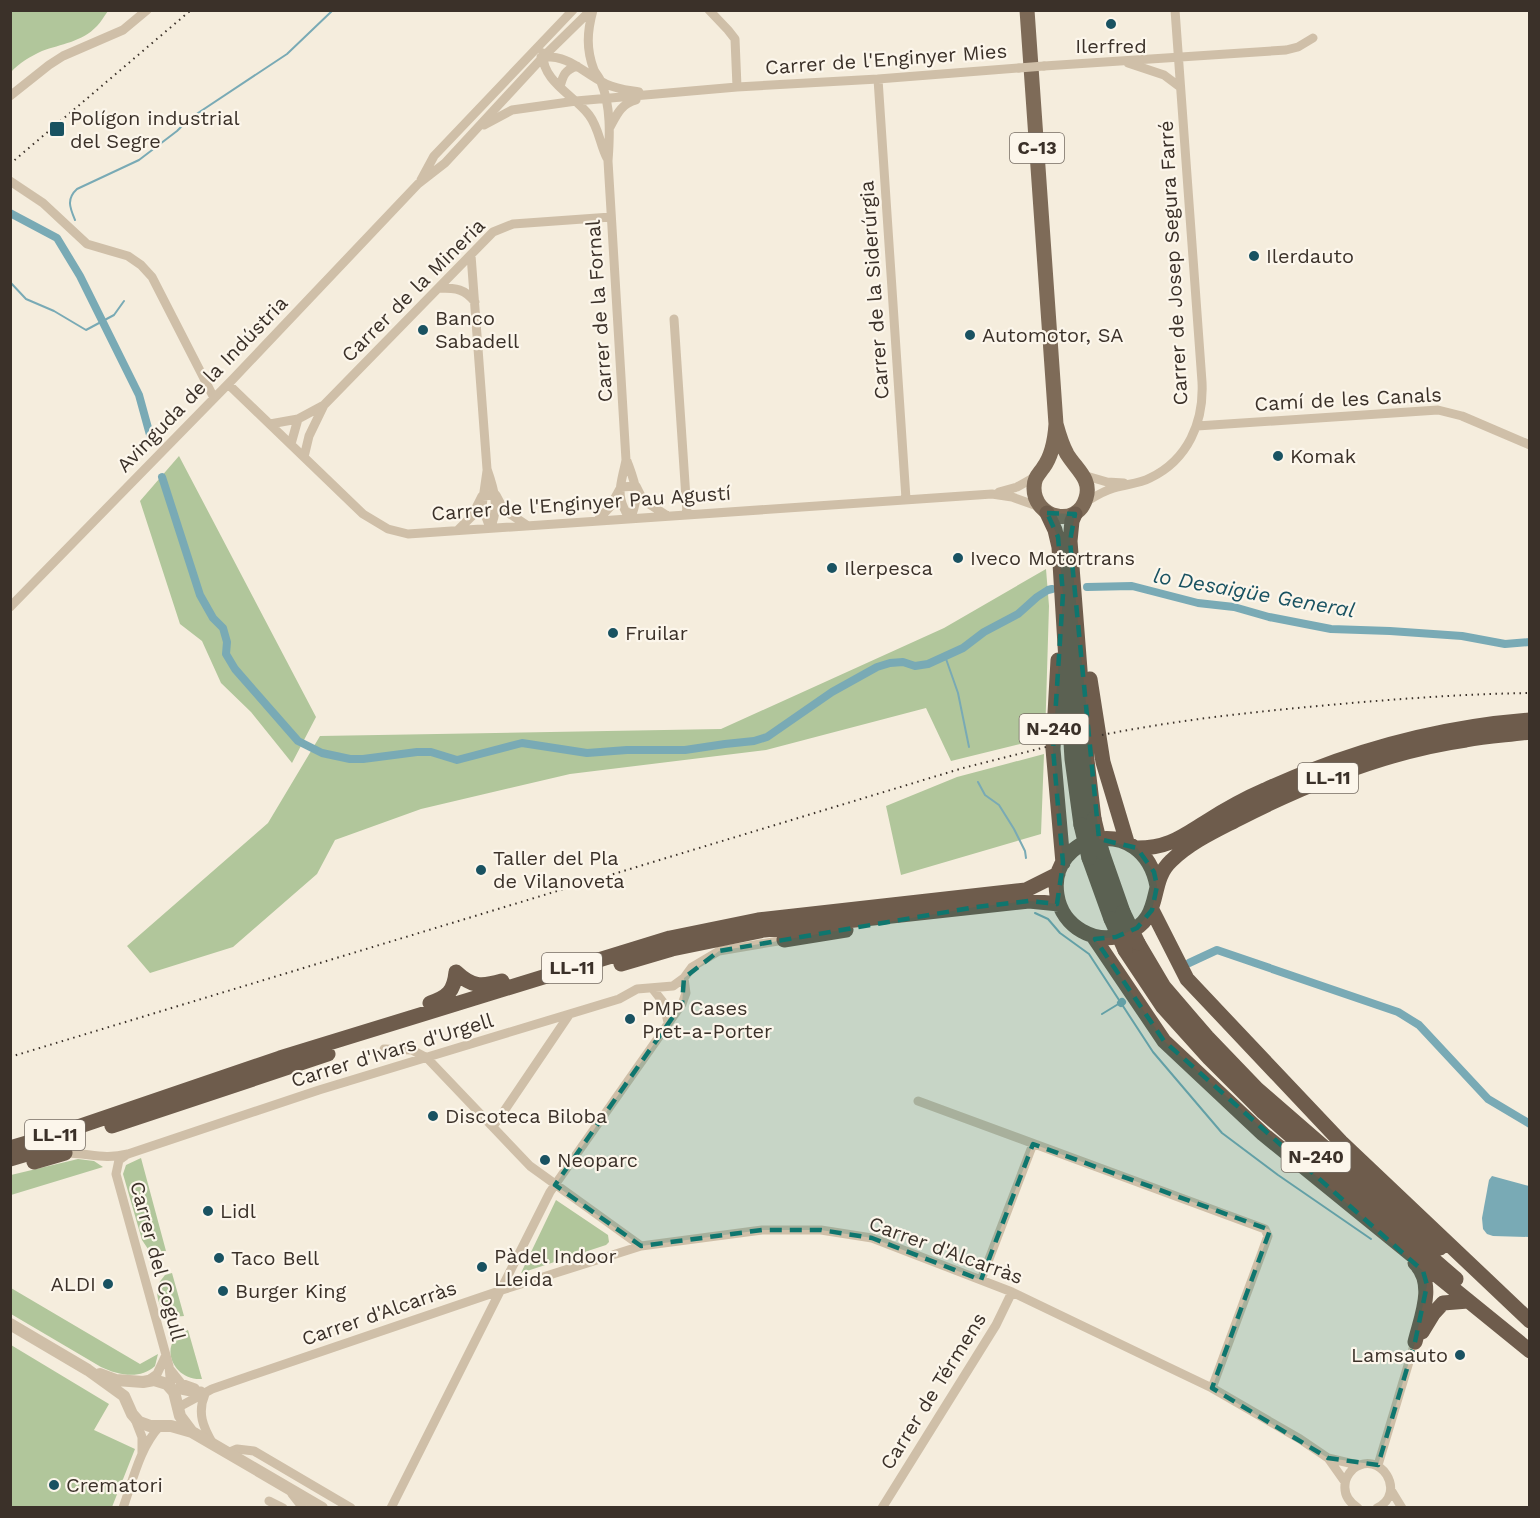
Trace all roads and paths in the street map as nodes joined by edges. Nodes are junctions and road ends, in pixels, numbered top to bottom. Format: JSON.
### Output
{"nodes":[{"id":1,"x":147,"y":10,"type":"edge"},
{"id":2,"x":573,"y":10,"type":"edge"},
{"id":3,"x":592,"y":10,"type":"edge"},
{"id":4,"x":709,"y":10,"type":"edge"},
{"id":5,"x":1027,"y":10,"type":"edge"},
{"id":6,"x":1175,"y":10,"type":"edge"},
{"id":7,"x":1313,"y":38,"type":"dead end"},
{"id":8,"x":544,"y":40,"type":"junction"},
{"id":9,"x":543,"y":57,"type":"junction"},
{"id":10,"x":1178,"y":57,"type":"junction"},
{"id":11,"x":525,"y":60,"type":"junction"},
{"id":12,"x":1119,"y":61,"type":"junction"},
{"id":13,"x":577,"y":66,"type":"junction"},
{"id":14,"x":878,"y":79,"type":"junction"},
{"id":15,"x":601,"y":81,"type":"junction"},
{"id":16,"x":560,"y":87,"type":"junction"},
{"id":17,"x":737,"y":87,"type":"junction"},
{"id":18,"x":1180,"y":87,"type":"junction"},
{"id":19,"x":656,"y":94,"type":"junction"},
{"id":20,"x":10,"y":96,"type":"edge"},
{"id":21,"x":605,"y":99,"type":"junction"},
{"id":22,"x":576,"y":101,"type":"junction"},
{"id":23,"x":478,"y":128,"type":"junction"},
{"id":24,"x":610,"y":128,"type":"junction"},
{"id":25,"x":596,"y":130,"type":"junction"},
{"id":26,"x":608,"y":161,"type":"junction"},
{"id":27,"x":10,"y":181,"type":"edge"},
{"id":28,"x":418,"y":184,"type":"junction"},
{"id":29,"x":611,"y":217,"type":"junction"},
{"id":30,"x":471,"y":255,"type":"junction"},
{"id":31,"x":440,"y":288,"type":"junction"},
{"id":32,"x":476,"y":302,"type":"junction"},
{"id":33,"x":674,"y":319,"type":"dead end"},
{"id":34,"x":228,"y":384,"type":"junction"},
{"id":35,"x":214,"y":398,"type":"junction"},
{"id":36,"x":324,"y":405,"type":"junction"},
{"id":37,"x":298,"y":419,"type":"junction"},
{"id":38,"x":270,"y":424,"type":"junction"},
{"id":39,"x":1056,"y":424,"type":"junction"},
{"id":40,"x":1197,"y":426,"type":"junction"},
{"id":41,"x":309,"y":436,"type":"junction"},
{"id":42,"x":291,"y":444,"type":"junction"},
{"id":43,"x":1530,"y":445,"type":"edge"},
{"id":44,"x":304,"y":457,"type":"junction"},
{"id":45,"x":626,"y":460,"type":"junction"},
{"id":46,"x":487,"y":469,"type":"junction"},
{"id":47,"x":1079,"y":471,"type":"junction"},
{"id":48,"x":1039,"y":473,"type":"junction"},
{"id":49,"x":1135,"y":483,"type":"junction"},
{"id":50,"x":636,"y":486,"type":"junction"},
{"id":51,"x":621,"y":487,"type":"junction"},
{"id":52,"x":992,"y":494,"type":"junction"},
{"id":53,"x":496,"y":495,"type":"junction"},
{"id":54,"x":482,"y":496,"type":"junction"},
{"id":55,"x":906,"y":499,"type":"junction"},
{"id":56,"x":1080,"y":509,"type":"junction"},
{"id":57,"x":1044,"y":510,"type":"junction"},
{"id":58,"x":687,"y":513,"type":"junction"},
{"id":59,"x":666,"y":515,"type":"junction"},
{"id":60,"x":630,"y":519,"type":"junction"},
{"id":61,"x":597,"y":521,"type":"junction"},
{"id":62,"x":528,"y":526,"type":"junction"},
{"id":63,"x":490,"y":528,"type":"junction"},
{"id":64,"x":458,"y":530,"type":"junction"},
{"id":65,"x":1069,"y":594,"type":"junction"},
{"id":66,"x":10,"y":607,"type":"edge"},
{"id":67,"x":1530,"y":720,"type":"edge"},
{"id":68,"x":1530,"y":732,"type":"edge"},
{"id":69,"x":1088,"y":822,"type":"junction"},
{"id":70,"x":1132,"y":845,"type":"junction"},
{"id":71,"x":1060,"y":869,"type":"junction"},
{"id":72,"x":1157,"y":886,"type":"junction"},
{"id":73,"x":1059,"y":904,"type":"junction"},
{"id":74,"x":962,"y":909,"type":"junction"},
{"id":75,"x":1152,"y":910,"type":"junction"},
{"id":76,"x":1093,"y":936,"type":"junction"},
{"id":77,"x":784,"y":940,"type":"joint"},
{"id":78,"x":1132,"y":947,"type":"junction"},
{"id":79,"x":546,"y":976,"type":"junction"},
{"id":80,"x":684,"y":978,"type":"junction"},
{"id":81,"x":652,"y":988,"type":"junction"},
{"id":82,"x":569,"y":1015,"type":"junction"},
{"id":83,"x":668,"y":1022,"type":"junction"},
{"id":84,"x":392,"y":1024,"type":"junction"},
{"id":85,"x":384,"y":1049,"type":"dead end"},
{"id":86,"x":427,"y":1058,"type":"junction"},
{"id":87,"x":918,"y":1101,"type":"dead end"},
{"id":88,"x":493,"y":1126,"type":"junction"},
{"id":89,"x":1033,"y":1144,"type":"junction"},
{"id":90,"x":10,"y":1148,"type":"edge"},
{"id":91,"x":65,"y":1153,"type":"joint"},
{"id":92,"x":128,"y":1154,"type":"junction"},
{"id":93,"x":94,"y":1157,"type":"junction"},
{"id":94,"x":10,"y":1159,"type":"edge"},
{"id":95,"x":10,"y":1168,"type":"edge"},
{"id":96,"x":116,"y":1174,"type":"junction"},
{"id":97,"x":555,"y":1185,"type":"junction"},
{"id":98,"x":1394,"y":1241,"type":"junction"},
{"id":99,"x":641,"y":1246,"type":"junction"},
{"id":100,"x":981,"y":1280,"type":"junction"},
{"id":101,"x":1488,"y":1281,"type":"junction"},
{"id":102,"x":502,"y":1290,"type":"junction"},
{"id":103,"x":1012,"y":1292,"type":"junction"},
{"id":104,"x":1468,"y":1301,"type":"junction"},
{"id":105,"x":1530,"y":1314,"type":"edge"},
{"id":106,"x":1530,"y":1322,"type":"edge"},
{"id":107,"x":10,"y":1324,"type":"edge"},
{"id":108,"x":1415,"y":1342,"type":"junction"},
{"id":109,"x":1530,"y":1342,"type":"edge"},
{"id":110,"x":1530,"y":1352,"type":"edge"},
{"id":111,"x":167,"y":1362,"type":"junction"},
{"id":112,"x":88,"y":1370,"type":"junction"},
{"id":113,"x":145,"y":1382,"type":"junction"},
{"id":114,"x":171,"y":1388,"type":"junction"},
{"id":115,"x":1212,"y":1388,"type":"junction"},
{"id":116,"x":208,"y":1391,"type":"junction"},
{"id":117,"x":177,"y":1408,"type":"junction"},
{"id":118,"x":133,"y":1414,"type":"junction"},
{"id":119,"x":160,"y":1426,"type":"junction"},
{"id":120,"x":192,"y":1432,"type":"junction"},
{"id":121,"x":213,"y":1443,"type":"junction"},
{"id":122,"x":230,"y":1452,"type":"junction"},
{"id":123,"x":142,"y":1454,"type":"junction"},
{"id":124,"x":1328,"y":1458,"type":"junction"},
{"id":125,"x":1358,"y":1465,"type":"junction"},
{"id":126,"x":1378,"y":1466,"type":"junction"},
{"id":127,"x":1345,"y":1482,"type":"junction"},
{"id":128,"x":285,"y":1485,"type":"junction"},
{"id":129,"x":1391,"y":1490,"type":"junction"},
{"id":130,"x":1348,"y":1498,"type":"junction"},
{"id":131,"x":269,"y":1501,"type":"dead end"},
{"id":132,"x":1381,"y":1507,"type":"edge"},
{"id":133,"x":123,"y":1508,"type":"edge"},
{"id":134,"x":283,"y":1508,"type":"edge"},
{"id":135,"x":303,"y":1508,"type":"edge"},
{"id":136,"x":322,"y":1508,"type":"edge"},
{"id":137,"x":351,"y":1508,"type":"edge"},
{"id":138,"x":391,"y":1508,"type":"edge"},
{"id":139,"x":882,"y":1508,"type":"edge"},
{"id":140,"x":1343,"y":1508,"type":"edge"},
{"id":141,"x":1358,"y":1508,"type":"edge"},
{"id":142,"x":1402,"y":1508,"type":"edge"}],
"edges":[{"from":1,"to":20,"type":"street"},
{"from":2,"to":8,"type":"street","name":"Avinguda de la Indústria"},
{"from":3,"to":9,"type":"street","name":"Avinguda de la Indústria"},
{"from":3,"to":15,"type":"street","name":"Carrer de la Fornal"},
{"from":4,"to":17,"type":"street"},
{"from":5,"to":39,"type":"main road","number":"C-13"},
{"from":6,"to":10,"type":"street","name":"Carrer de Josep Segura Farré"},
{"from":7,"to":10,"type":"street","name":"Carrer de l'Enginyer Mies"},
{"from":8,"to":9,"type":"street"},
{"from":8,"to":11,"type":"street","name":"Avinguda de la Indústria"},
{"from":9,"to":11,"type":"street","name":"Carrer de l'Enginyer Mies"},
{"from":9,"to":13,"type":"street","name":"Carrer de l'Enginyer Mies"},
{"from":9,"to":16,"type":"street","name":"Carrer de la Fornal"},
{"from":9,"to":23,"type":"street","name":"Avinguda de la Indústria"},
{"from":10,"to":12,"type":"street","name":"Carrer de l'Enginyer Mies"},
{"from":10,"to":18,"type":"street","name":"Carrer de Josep Segura Farré"},
{"from":11,"to":28,"type":"street","name":"Avinguda de la Indústria"},
{"from":12,"to":14,"type":"street","name":"Carrer de l'Enginyer Mies","bridge":true},
{"from":12,"to":18,"type":"street","name":"Carrer de l'Enginyer Mies"},
{"from":13,"to":15,"type":"street","name":"Carrer de l'Enginyer Mies"},
{"from":13,"to":16,"type":"street"},
{"from":14,"to":17,"type":"street","name":"Carrer de l'Enginyer Mies"},
{"from":14,"to":55,"type":"street","name":"Carrer de la Siderúrgia"},
{"from":15,"to":19,"type":"street","name":"Carrer de l'Enginyer Mies"},
{"from":15,"to":21,"type":"street","name":"Carrer de la Fornal"},
{"from":16,"to":22,"type":"street","name":"Carrer de la Fornal"},
{"from":17,"to":19,"type":"street","name":"Carrer de l'Enginyer Mies"},
{"from":18,"to":40,"type":"street","name":"Carrer de Josep Segura Farré"},
{"from":19,"to":21,"type":"street","name":"Carrer de l'Enginyer Mies"},
{"from":19,"to":24,"type":"street"},
{"from":21,"to":22,"type":"street","name":"Carrer de l'Enginyer Mies"},
{"from":21,"to":24,"type":"street","name":"Carrer de la Fornal"},
{"from":22,"to":23,"type":"street","name":"Carrer de l'Enginyer Mies"},
{"from":22,"to":25,"type":"street","name":"Carrer de la Fornal"},
{"from":23,"to":28,"type":"street","name":"Avinguda de la Indústria"},
{"from":24,"to":25,"type":"street"},
{"from":24,"to":26,"type":"street","name":"Carrer de la Fornal"},
{"from":25,"to":26,"type":"street","name":"Carrer de la Fornal"},
{"from":26,"to":29,"type":"street","name":"Carrer de la Fornal"},
{"from":27,"to":35,"type":"street"},
{"from":28,"to":34,"type":"street","name":"Avinguda de la Indústria"},
{"from":29,"to":30,"type":"street","name":"Carrer de la Mineria"},
{"from":29,"to":45,"type":"street","name":"Carrer de la Fornal"},
{"from":30,"to":31,"type":"street","name":"Carrer de la Mineria"},
{"from":30,"to":32,"type":"street"},
{"from":31,"to":32,"type":"street"},
{"from":31,"to":36,"type":"street","name":"Carrer de la Mineria"},
{"from":32,"to":46,"type":"street"},
{"from":33,"to":58,"type":"street"},
{"from":34,"to":35,"type":"street","name":"Avinguda de la Indústria"},
{"from":34,"to":38,"type":"street","name":"Carrer de l'Enginyer Pau Agustí"},
{"from":35,"to":66,"type":"street","name":"Avinguda de la Indústria"},
{"from":36,"to":37,"type":"street","name":"Carrer de la Mineria"},
{"from":36,"to":41,"type":"street","name":"Carrer de la Mineria"},
{"from":37,"to":38,"type":"street","name":"Carrer de la Mineria"},
{"from":37,"to":42,"type":"street"},
{"from":38,"to":42,"type":"street","name":"Carrer de l'Enginyer Pau Agustí"},
{"from":39,"to":47,"type":"main road","number":"C-13"},
{"from":39,"to":48,"type":"main road","number":"C-13"},
{"from":40,"to":43,"type":"street","name":"Camí de les Canals"},
{"from":40,"to":49,"type":"street","name":"Carrer de Josep Segura Farré"},
{"from":41,"to":42,"type":"street"},
{"from":41,"to":44,"type":"street","name":"Carrer de la Mineria"},
{"from":42,"to":44,"type":"street","name":"Carrer de l'Enginyer Pau Agustí"},
{"from":44,"to":64,"type":"street","name":"Carrer de l'Enginyer Pau Agustí"},
{"from":45,"to":50,"type":"street","name":"Carrer de la Fornal"},
{"from":45,"to":51,"type":"street","name":"Carrer de la Fornal"},
{"from":46,"to":53,"type":"street"},
{"from":46,"to":54,"type":"street"},
{"from":47,"to":48,"type":"main road"},
{"from":47,"to":49,"type":"street","name":"Carrer de Josep Segura Farré"},
{"from":47,"to":56,"type":"main road","number":"C-13"},
{"from":48,"to":52,"type":"street","name":"Carrer de l'Enginyer Pau Agustí"},
{"from":48,"to":57,"type":"main road","number":"C-13"},
{"from":49,"to":56,"type":"street","name":"Carrer de Josep Segura Farré"},
{"from":50,"to":51,"type":"street"},
{"from":50,"to":59,"type":"street","name":"Carrer de la Fornal"},
{"from":50,"to":60,"type":"street"},
{"from":51,"to":60,"type":"street","name":"Carrer de la Fornal"},
{"from":51,"to":61,"type":"street","name":"Carrer de la Fornal"},
{"from":52,"to":55,"type":"street","name":"Carrer de l'Enginyer Pau Agustí"},
{"from":52,"to":57,"type":"street","name":"Carrer de l'Enginyer Pau Agustí"},
{"from":53,"to":54,"type":"street"},
{"from":53,"to":62,"type":"street"},
{"from":53,"to":63,"type":"street"},
{"from":54,"to":63,"type":"street"},
{"from":54,"to":64,"type":"street"},
{"from":55,"to":58,"type":"street","name":"Carrer de l'Enginyer Pau Agustí"},
{"from":56,"to":57,"type":"main road"},
{"from":56,"to":65,"type":"highway","number":"N-240"},
{"from":57,"to":65,"type":"highway","number":"N-240"},
{"from":58,"to":59,"type":"street","name":"Carrer de l'Enginyer Pau Agustí"},
{"from":59,"to":60,"type":"street","name":"Carrer de l'Enginyer Pau Agustí"},
{"from":60,"to":61,"type":"street","name":"Carrer de l'Enginyer Pau Agustí"},
{"from":61,"to":62,"type":"street","name":"Carrer de l'Enginyer Pau Agustí"},
{"from":62,"to":63,"type":"street","name":"Carrer de l'Enginyer Pau Agustí"},
{"from":63,"to":64,"type":"street","name":"Carrer de l'Enginyer Pau Agustí"},
{"from":65,"to":69,"type":"highway","number":"N-240"},
{"from":65,"to":69,"type":"highway","number":"N-240"},
{"from":65,"to":70,"type":"highway","number":"N-240"},
{"from":65,"to":71,"type":"highway","number":"N-240"},
{"from":67,"to":70,"type":"highway","number":"LL-11"},
{"from":68,"to":72,"type":"highway","number":"LL-11"},
{"from":69,"to":78,"type":"highway","number":"N-240","bridge":true},
{"from":70,"to":71,"type":"highway","number":"LL-11"},
{"from":70,"to":72,"type":"highway"},
{"from":71,"to":73,"type":"highway"},
{"from":71,"to":79,"type":"highway","number":"LL-11"},
{"from":72,"to":75,"type":"highway","number":"LL-11"},
{"from":73,"to":74,"type":"highway","number":"LL-11"},
{"from":73,"to":76,"type":"highway"},
{"from":74,"to":77,"type":"highway"},
{"from":74,"to":94,"type":"highway","number":"LL-11"},
{"from":75,"to":76,"type":"highway"},
{"from":75,"to":101,"type":"highway","number":"N-240"},
{"from":76,"to":98,"type":"highway","number":"N-240"},
{"from":77,"to":80,"type":"street","name":"Carrer d'Ivars d'Urgell"},
{"from":78,"to":106,"type":"highway","number":"N-240"},
{"from":78,"to":109,"type":"highway","number":"N-240"},
{"from":79,"to":84,"type":"highway","number":"LL-11"},
{"from":79,"to":84,"type":"highway"},
{"from":80,"to":81,"type":"street","name":"Carrer d'Ivars d'Urgell"},
{"from":80,"to":83,"type":"street"},
{"from":81,"to":82,"type":"street","name":"Carrer d'Ivars d'Urgell"},
{"from":81,"to":83,"type":"street"},
{"from":82,"to":86,"type":"street","name":"Carrer d'Ivars d'Urgell"},
{"from":82,"to":88,"type":"street"},
{"from":83,"to":97,"type":"street"},
{"from":84,"to":90,"type":"highway","number":"LL-11"},
{"from":85,"to":86,"type":"street"},
{"from":86,"to":88,"type":"street"},
{"from":86,"to":92,"type":"street","name":"Carrer d'Ivars d'Urgell"},
{"from":87,"to":89,"type":"street"},
{"from":88,"to":97,"type":"street"},
{"from":89,"to":100,"type":"street"},
{"from":89,"to":115,"type":"street"},
{"from":91,"to":93,"type":"street","name":"Carrer d'Ivars d'Urgell"},
{"from":91,"to":95,"type":"highway"},
{"from":92,"to":93,"type":"street","name":"Carrer d'Ivars d'Urgell"},
{"from":92,"to":96,"type":"street"},
{"from":93,"to":96,"type":"street"},
{"from":96,"to":111,"type":"street","name":"Carrer del Cogull"},
{"from":97,"to":99,"type":"street"},
{"from":97,"to":102,"type":"street"},
{"from":98,"to":104,"type":"highway","number":"N-240"},
{"from":98,"to":108,"type":"highway"},
{"from":99,"to":100,"type":"street","name":"Carrer d'Alcarràs"},
{"from":99,"to":102,"type":"street","name":"Carrer d'Alcarràs"},
{"from":100,"to":103,"type":"street","name":"Carrer d'Alcarràs"},
{"from":101,"to":105,"type":"highway"},
{"from":101,"to":106,"type":"highway","number":"N-240"},
{"from":102,"to":116,"type":"street","name":"Carrer d'Alcarràs"},
{"from":102,"to":138,"type":"street"},
{"from":103,"to":115,"type":"street","name":"Carrer d'Alcarràs"},
{"from":103,"to":139,"type":"street","name":"Carrer de Térmens"},
{"from":104,"to":108,"type":"highway"},
{"from":104,"to":110,"type":"highway","number":"N-240"},
{"from":107,"to":112,"type":"street"},
{"from":108,"to":126,"type":"street"},
{"from":111,"to":113,"type":"street","name":"Carrer del Cogull"},
{"from":111,"to":114,"type":"street","name":"Carrer del Cogull"},
{"from":111,"to":116,"type":"street"},
{"from":112,"to":113,"type":"street"},
{"from":112,"to":118,"type":"street"},
{"from":113,"to":114,"type":"street"},
{"from":113,"to":118,"type":"street"},
{"from":114,"to":116,"type":"street","name":"Carrer d'Alcarràs"},
{"from":114,"to":117,"type":"street"},
{"from":115,"to":124,"type":"street","name":"Carrer d'Alcarràs"},
{"from":116,"to":117,"type":"street","name":"Carrer d'Alcarràs"},
{"from":116,"to":121,"type":"street"},
{"from":117,"to":119,"type":"street"},
{"from":117,"to":120,"type":"street"},
{"from":118,"to":119,"type":"street"},
{"from":118,"to":123,"type":"street"},
{"from":119,"to":120,"type":"street"},
{"from":119,"to":123,"type":"street"},
{"from":120,"to":121,"type":"street"},
{"from":121,"to":122,"type":"street"},
{"from":122,"to":128,"type":"street"},
{"from":122,"to":137,"type":"street"},
{"from":123,"to":133,"type":"street"},
{"from":124,"to":125,"type":"street","name":"Carrer d'Alcarràs"},
{"from":124,"to":127,"type":"street","name":"Carrer d'Alcarràs"},
{"from":125,"to":126,"type":"street","name":"Carrer d'Alcarràs"},
{"from":125,"to":127,"type":"street"},
{"from":126,"to":129,"type":"street"},
{"from":127,"to":130,"type":"street"},
{"from":128,"to":135,"type":"street"},
{"from":128,"to":136,"type":"street"},
{"from":129,"to":132,"type":"street"},
{"from":129,"to":142,"type":"street"},
{"from":130,"to":140,"type":"street"},
{"from":130,"to":141,"type":"street"},
{"from":131,"to":134,"type":"street"}]}
